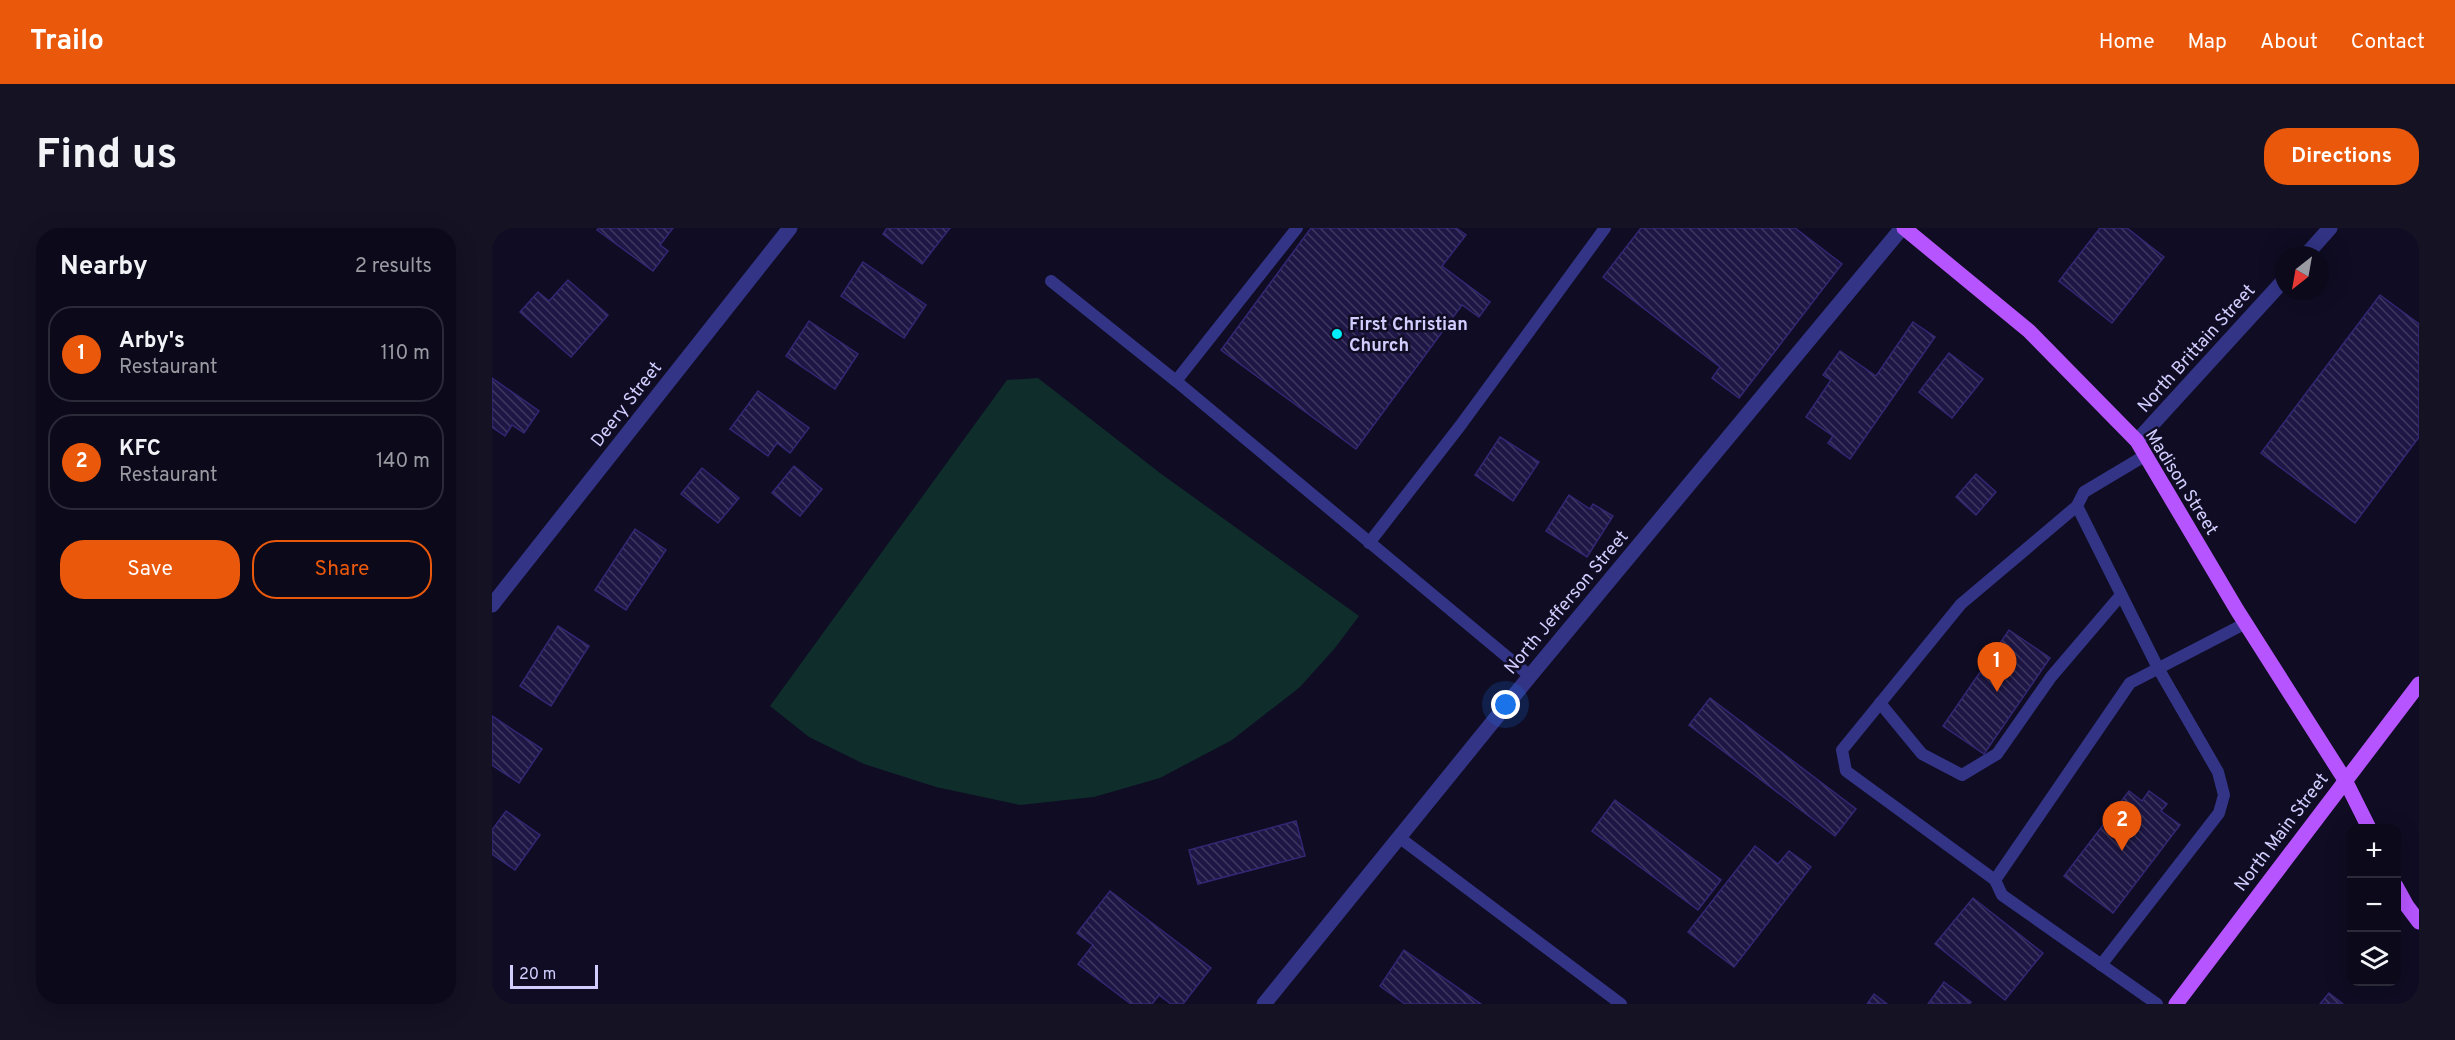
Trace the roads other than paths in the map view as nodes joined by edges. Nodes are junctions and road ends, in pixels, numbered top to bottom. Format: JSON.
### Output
{"nodes":[{"id":1,"x":790,"y":228,"type":"edge"},
{"id":2,"x":1297,"y":228,"type":"edge"},
{"id":3,"x":1605,"y":228,"type":"edge"},
{"id":4,"x":1903,"y":228,"type":"edge"},
{"id":5,"x":2330,"y":228,"type":"edge"},
{"id":6,"x":2314,"y":246,"type":"edge"},
{"id":7,"x":1051,"y":281,"type":"dead end"},
{"id":8,"x":2275,"y":290,"type":"edge"},
{"id":9,"x":1176,"y":381,"type":"junction"},
{"id":10,"x":2137,"y":441,"type":"junction"},
{"id":11,"x":2146,"y":455,"type":"junction"},
{"id":12,"x":2077,"y":506,"type":"junction"},
{"id":13,"x":1369,"y":543,"type":"junction"},
{"id":14,"x":2121,"y":595,"type":"junction"},
{"id":15,"x":492,"y":605,"type":"edge"},
{"id":16,"x":2246,"y":623,"type":"junction"},
{"id":17,"x":2158,"y":669,"type":"junction"},
{"id":18,"x":1530,"y":676,"type":"junction"},
{"id":19,"x":2419,"y":684,"type":"edge"},
{"id":20,"x":1880,"y":703,"type":"junction"},
{"id":21,"x":2344,"y":780,"type":"junction"},
{"id":22,"x":2366,"y":824,"type":"edge"},
{"id":23,"x":1400,"y":838,"type":"junction"},
{"id":24,"x":1995,"y":880,"type":"junction"},
{"id":25,"x":2401,"y":894,"type":"edge"},
{"id":26,"x":2419,"y":922,"type":"edge"},
{"id":27,"x":2101,"y":965,"type":"junction"},
{"id":28,"x":1263,"y":1004,"type":"edge"},
{"id":29,"x":1621,"y":1004,"type":"edge"},
{"id":30,"x":2157,"y":1004,"type":"edge"},
{"id":31,"x":2176,"y":1004,"type":"edge"}],
"edges":[{"from":1,"to":15,"type":"street","name":"Deery Street"},
{"from":2,"to":9,"type":"lane"},
{"from":3,"to":13,"type":"lane"},
{"from":4,"to":10,"type":"main road","name":"Madison Street"},
{"from":4,"to":18,"type":"street","name":"North Jefferson Street"},
{"from":5,"to":6,"type":"street"},
{"from":7,"to":9,"type":"lane"},
{"from":8,"to":10,"type":"street","name":"North Brittain Street"},
{"from":9,"to":13,"type":"lane"},
{"from":10,"to":11,"type":"main road","name":"Madison Street"},
{"from":11,"to":12,"type":"lane"},
{"from":11,"to":16,"type":"main road","name":"Madison Street"},
{"from":12,"to":14,"type":"lane"},
{"from":12,"to":20,"type":"lane"},
{"from":13,"to":18,"type":"lane"},
{"from":14,"to":17,"type":"lane"},
{"from":14,"to":20,"type":"lane"},
{"from":16,"to":17,"type":"lane"},
{"from":16,"to":21,"type":"main road","name":"Madison Street"},
{"from":17,"to":24,"type":"lane"},
{"from":17,"to":27,"type":"lane"},
{"from":18,"to":23,"type":"street","name":"North Jefferson Street"},
{"from":19,"to":21,"type":"main road","name":"North Main Street"},
{"from":20,"to":24,"type":"lane"},
{"from":21,"to":22,"type":"main road","name":"Madison Street"},
{"from":21,"to":31,"type":"main road","name":"North Main Street"},
{"from":23,"to":28,"type":"street","name":"North Jefferson Street"},
{"from":23,"to":29,"type":"lane"},
{"from":24,"to":27,"type":"lane"},
{"from":25,"to":26,"type":"main road"},
{"from":27,"to":30,"type":"lane"}]}
